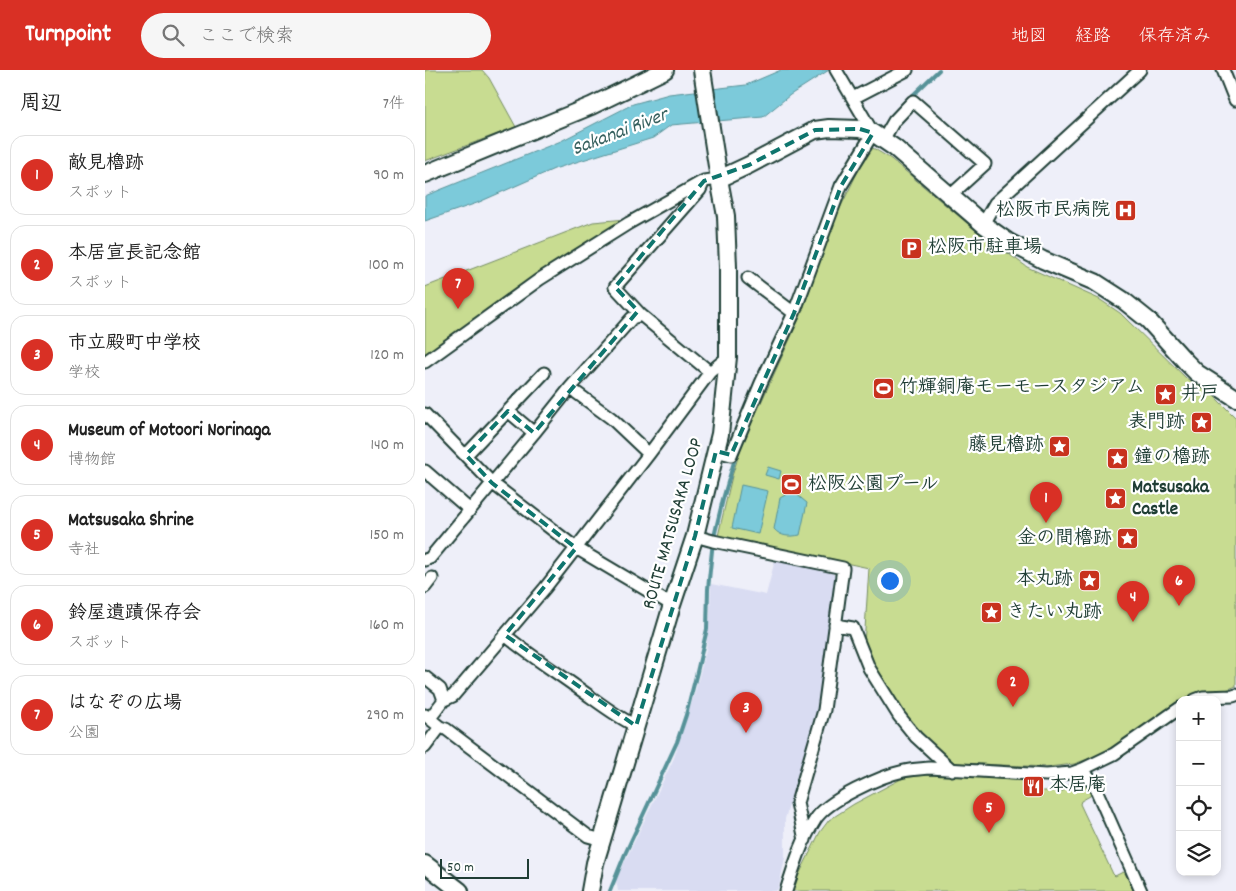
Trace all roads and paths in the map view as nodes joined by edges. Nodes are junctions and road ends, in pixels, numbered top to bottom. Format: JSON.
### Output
{"nodes":[{"id":1,"x":665,"y":70,"type":"edge"},
{"id":2,"x":702,"y":70,"type":"edge"},
{"id":3,"x":836,"y":70,"type":"edge"},
{"id":4,"x":907,"y":70,"type":"edge"},
{"id":5,"x":1140,"y":70,"type":"edge"},
{"id":6,"x":1223,"y":70,"type":"edge"},
{"id":7,"x":852,"y":97,"type":"junction"},
{"id":8,"x":1236,"y":100,"type":"edge"},
{"id":9,"x":878,"y":137,"type":"junction"},
{"id":10,"x":425,"y":174,"type":"edge"},
{"id":11,"x":713,"y":176,"type":"junction"},
{"id":12,"x":951,"y":196,"type":"junction"},
{"id":13,"x":983,"y":224,"type":"junction"},
{"id":14,"x":748,"y":278,"type":"dead end"},
{"id":15,"x":794,"y":314,"type":"junction"},
{"id":16,"x":641,"y":315,"type":"junction"},
{"id":17,"x":728,"y":357,"type":"junction"},
{"id":18,"x":425,"y":362,"type":"edge"},
{"id":19,"x":711,"y":372,"type":"junction"},
{"id":20,"x":544,"y":373,"type":"dead end"},
{"id":21,"x":571,"y":388,"type":"junction"},
{"id":22,"x":1236,"y":398,"type":"edge"},
{"id":23,"x":508,"y":411,"type":"junction"},
{"id":24,"x":425,"y":414,"type":"edge"},
{"id":25,"x":534,"y":434,"type":"junction"},
{"id":26,"x":716,"y":451,"type":"junction"},
{"id":27,"x":649,"y":454,"type":"junction"},
{"id":28,"x":465,"y":455,"type":"junction"},
{"id":29,"x":425,"y":472,"type":"edge"},
{"id":30,"x":492,"y":483,"type":"junction"},
{"id":31,"x":470,"y":510,"type":"junction"},
{"id":32,"x":695,"y":536,"type":"junction"},
{"id":33,"x":576,"y":548,"type":"junction"},
{"id":34,"x":425,"y":560,"type":"edge"},
{"id":35,"x":672,"y":604,"type":"junction"},
{"id":36,"x":835,"y":625,"type":"junction"},
{"id":37,"x":505,"y":635,"type":"junction"},
{"id":38,"x":425,"y":677,"type":"edge"},
{"id":39,"x":1221,"y":697,"type":"edge"},
{"id":40,"x":1235,"y":697,"type":"edge"},
{"id":41,"x":444,"y":700,"type":"junction"},
{"id":42,"x":1176,"y":711,"type":"edge"},
{"id":43,"x":428,"y":716,"type":"edge"},
{"id":44,"x":637,"y":726,"type":"junction"},
{"id":45,"x":440,"y":727,"type":"junction"},
{"id":46,"x":425,"y":747,"type":"edge"},
{"id":47,"x":952,"y":770,"type":"junction"},
{"id":48,"x":1083,"y":770,"type":"junction"},
{"id":49,"x":602,"y":840,"type":"junction"},
{"id":50,"x":805,"y":840,"type":"junction"},
{"id":51,"x":425,"y":864,"type":"edge"},
{"id":52,"x":460,"y":891,"type":"edge"},
{"id":53,"x":590,"y":891,"type":"edge"},
{"id":54,"x":786,"y":891,"type":"edge"},
{"id":55,"x":1141,"y":891,"type":"edge"}],
"edges":[{"from":1,"to":10,"type":"main road"},
{"from":2,"to":11,"type":"main road","name":"ROUTE MATSUSAKA LOOP"},
{"from":3,"to":7,"type":"street"},
{"from":4,"to":7,"type":"street"},
{"from":5,"to":13,"type":"street"},
{"from":6,"to":8,"type":"street"},
{"from":7,"to":9,"type":"street"},
{"from":9,"to":11,"type":"main road"},
{"from":9,"to":12,"type":"main road"},
{"from":9,"to":12,"type":"street"},
{"from":9,"to":15,"type":"street"},
{"from":11,"to":16,"type":"street"},
{"from":11,"to":17,"type":"main road","name":"ROUTE MATSUSAKA LOOP"},
{"from":11,"to":18,"type":"street"},
{"from":12,"to":13,"type":"main road"},
{"from":13,"to":22,"type":"main road"},
{"from":14,"to":15,"type":"street"},
{"from":15,"to":26,"type":"street"},
{"from":16,"to":19,"type":"street"},
{"from":16,"to":21,"type":"street"},
{"from":17,"to":19,"type":"street"},
{"from":17,"to":26,"type":"main road","name":"ROUTE MATSUSAKA LOOP"},
{"from":19,"to":27,"type":"street"},
{"from":20,"to":23,"type":"street"},
{"from":21,"to":25,"type":"street"},
{"from":21,"to":27,"type":"street"},
{"from":23,"to":25,"type":"street"},
{"from":23,"to":28,"type":"street"},
{"from":24,"to":28,"type":"street"},
{"from":25,"to":30,"type":"street"},
{"from":26,"to":32,"type":"main road","name":"ROUTE MATSUSAKA LOOP"},
{"from":27,"to":33,"type":"street"},
{"from":28,"to":30,"type":"street"},
{"from":29,"to":31,"type":"street"},
{"from":30,"to":31,"type":"street"},
{"from":30,"to":33,"type":"street"},
{"from":31,"to":34,"type":"street"},
{"from":32,"to":35,"type":"main road","name":"ROUTE MATSUSAKA LOOP"},
{"from":32,"to":36,"type":"street"},
{"from":33,"to":35,"type":"street"},
{"from":33,"to":37,"type":"street"},
{"from":35,"to":44,"type":"main road","name":"ROUTE MATSUSAKA LOOP"},
{"from":36,"to":47,"type":"street"},
{"from":36,"to":50,"type":"street"},
{"from":37,"to":41,"type":"street"},
{"from":37,"to":44,"type":"street"},
{"from":38,"to":41,"type":"street"},
{"from":39,"to":40,"type":"street"},
{"from":41,"to":43,"type":"street"},
{"from":42,"to":48,"type":"street"},
{"from":43,"to":45,"type":"street"},
{"from":44,"to":49,"type":"main road","name":"ROUTE MATSUSAKA LOOP"},
{"from":45,"to":46,"type":"street"},
{"from":45,"to":49,"type":"street"},
{"from":47,"to":48,"type":"street"},
{"from":47,"to":50,"type":"street"},
{"from":48,"to":55,"type":"street"},
{"from":49,"to":53,"type":"main road","name":"ROUTE MATSUSAKA LOOP"},
{"from":50,"to":54,"type":"street"},
{"from":51,"to":52,"type":"main road"}]}
